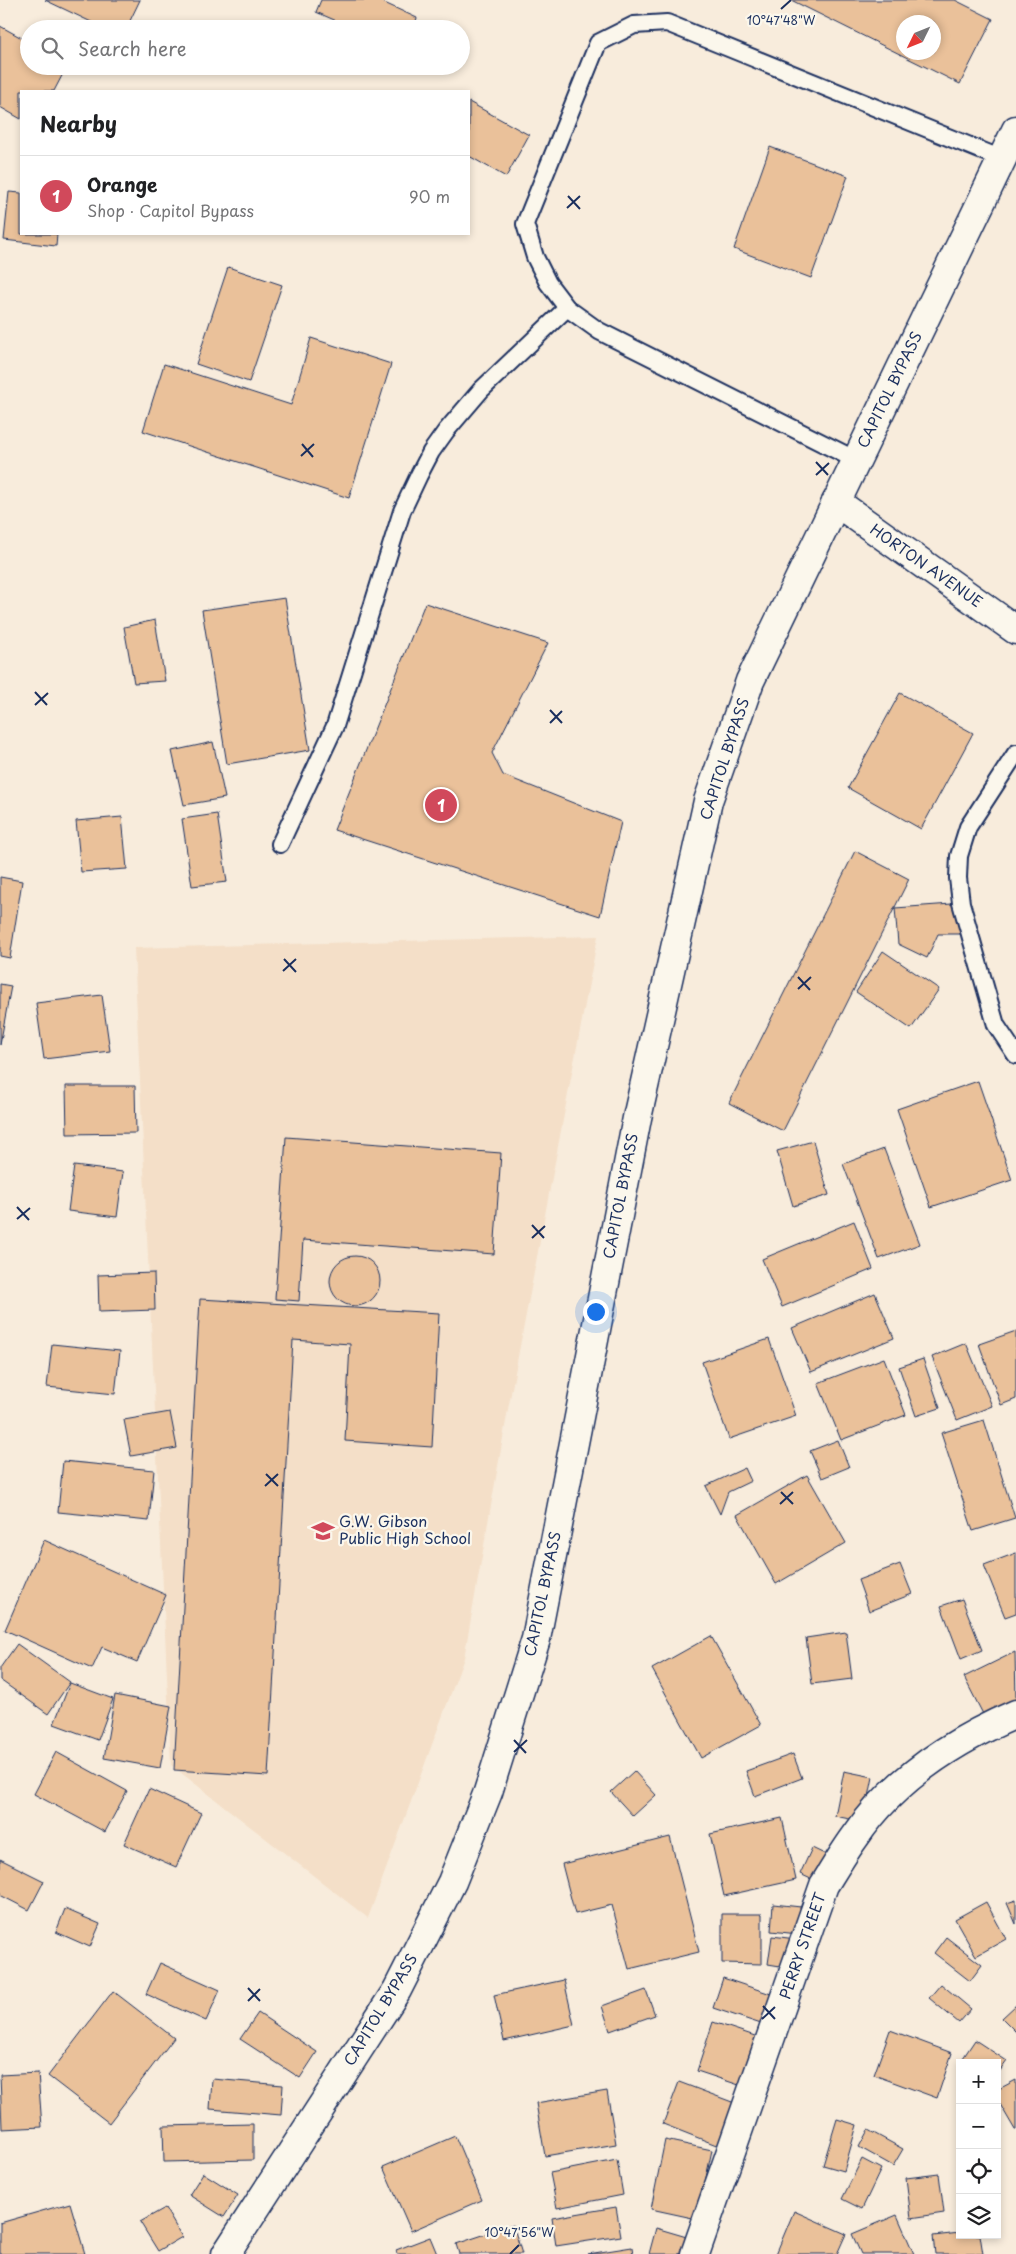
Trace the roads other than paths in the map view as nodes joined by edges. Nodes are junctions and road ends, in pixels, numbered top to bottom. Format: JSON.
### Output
{"nodes":[{"id":1,"x":1016,"y":130,"type":"edge"},
{"id":2,"x":1002,"y":159,"type":"junction"},
{"id":3,"x":567,"y":308,"type":"junction"},
{"id":4,"x":856,"y":460,"type":"junction"},
{"id":5,"x":836,"y":502,"type":"junction"},
{"id":6,"x":1016,"y":630,"type":"edge"},
{"id":7,"x":1016,"y":753,"type":"edge"},
{"id":8,"x":280,"y":844,"type":"dead end"},
{"id":9,"x":1016,"y":1055,"type":"edge"},
{"id":10,"x":1016,"y":1714,"type":"edge"},
{"id":11,"x":226,"y":2254,"type":"edge"},
{"id":12,"x":695,"y":2254,"type":"edge"}],
"edges":[{"from":1,"to":2,"type":"main road","name":"CAPITOL BYPASS"},
{"from":2,"to":3,"type":"lane"},
{"from":2,"to":4,"type":"main road","name":"CAPITOL BYPASS"},
{"from":3,"to":4,"type":"lane"},
{"from":3,"to":8,"type":"lane"},
{"from":4,"to":5,"type":"main road","name":"CAPITOL BYPASS"},
{"from":5,"to":6,"type":"main road","name":"HORTON AVENUE"},
{"from":5,"to":11,"type":"main road","name":"CAPITOL BYPASS"},
{"from":7,"to":9,"type":"lane"},
{"from":10,"to":12,"type":"main road","name":"PERRY STREET"}]}
